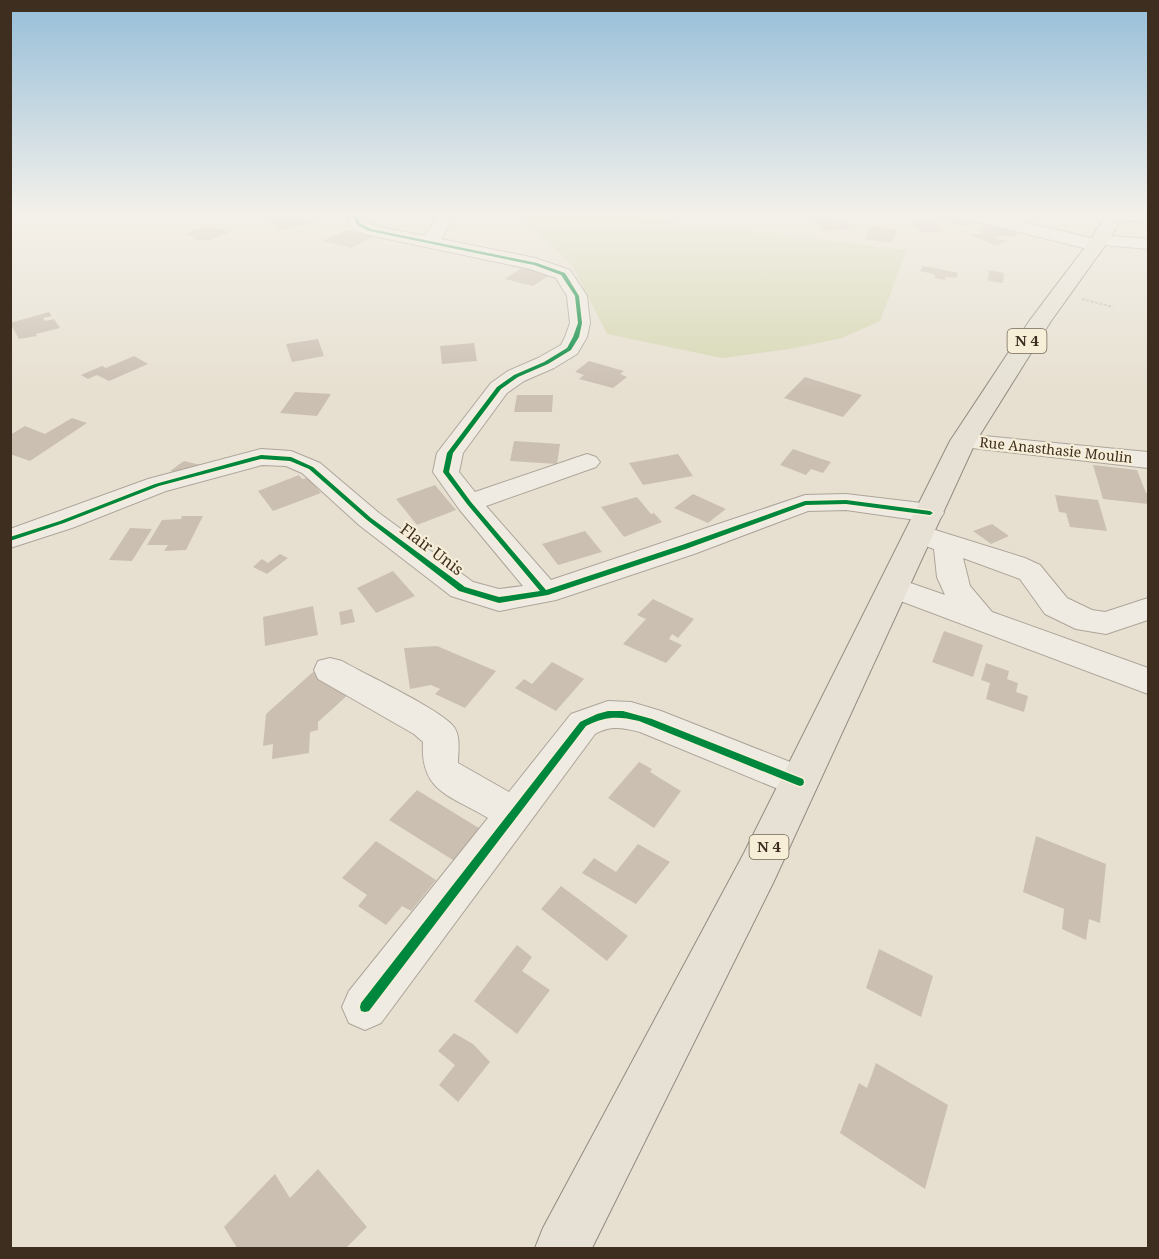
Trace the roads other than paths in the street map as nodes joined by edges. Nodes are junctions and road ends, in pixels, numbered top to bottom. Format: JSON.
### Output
{"nodes":[{"id":1,"x":560,"y":273,"type":"edge"},
{"id":2,"x":1076,"y":273,"type":"edge"},
{"id":3,"x":963,"y":441,"type":"junction"},
{"id":4,"x":1149,"y":460,"type":"edge"},
{"id":5,"x":587,"y":462,"type":"dead end"},
{"id":6,"x":469,"y":503,"type":"junction"},
{"id":7,"x":933,"y":530,"type":"junction"},
{"id":8,"x":10,"y":539,"type":"edge"},
{"id":9,"x":894,"y":587,"type":"junction"},
{"id":10,"x":545,"y":593,"type":"junction"},
{"id":11,"x":1149,"y":609,"type":"edge"},
{"id":12,"x":982,"y":620,"type":"junction"},
{"id":13,"x":330,"y":670,"type":"dead end"},
{"id":14,"x":1149,"y":681,"type":"edge"},
{"id":15,"x":800,"y":782,"type":"junction"},
{"id":16,"x":514,"y":814,"type":"junction"},
{"id":17,"x":365,"y":1006,"type":"dead end"},
{"id":18,"x":563,"y":1248,"type":"edge"}],
"edges":[{"from":1,"to":6,"type":"street"},
{"from":2,"to":3,"type":"main road","number":"N 4"},
{"from":3,"to":4,"type":"street","name":"Rue Anasthasie Moulin"},
{"from":3,"to":7,"type":"main road","number":"N 4"},
{"from":5,"to":6,"type":"street"},
{"from":6,"to":10,"type":"street"},
{"from":7,"to":9,"type":"main road","number":"N 4"},
{"from":7,"to":10,"type":"street","name":"Flair Unis"},
{"from":7,"to":11,"type":"street","name":"Flair Unis"},
{"from":7,"to":12,"type":"street"},
{"from":8,"to":10,"type":"street","name":"Flair Unis"},
{"from":9,"to":12,"type":"street"},
{"from":9,"to":15,"type":"main road","number":"N 4"},
{"from":12,"to":14,"type":"street"},
{"from":13,"to":16,"type":"street"},
{"from":15,"to":16,"type":"street"},
{"from":15,"to":18,"type":"main road","number":"N 4"},
{"from":16,"to":17,"type":"street"}]}
